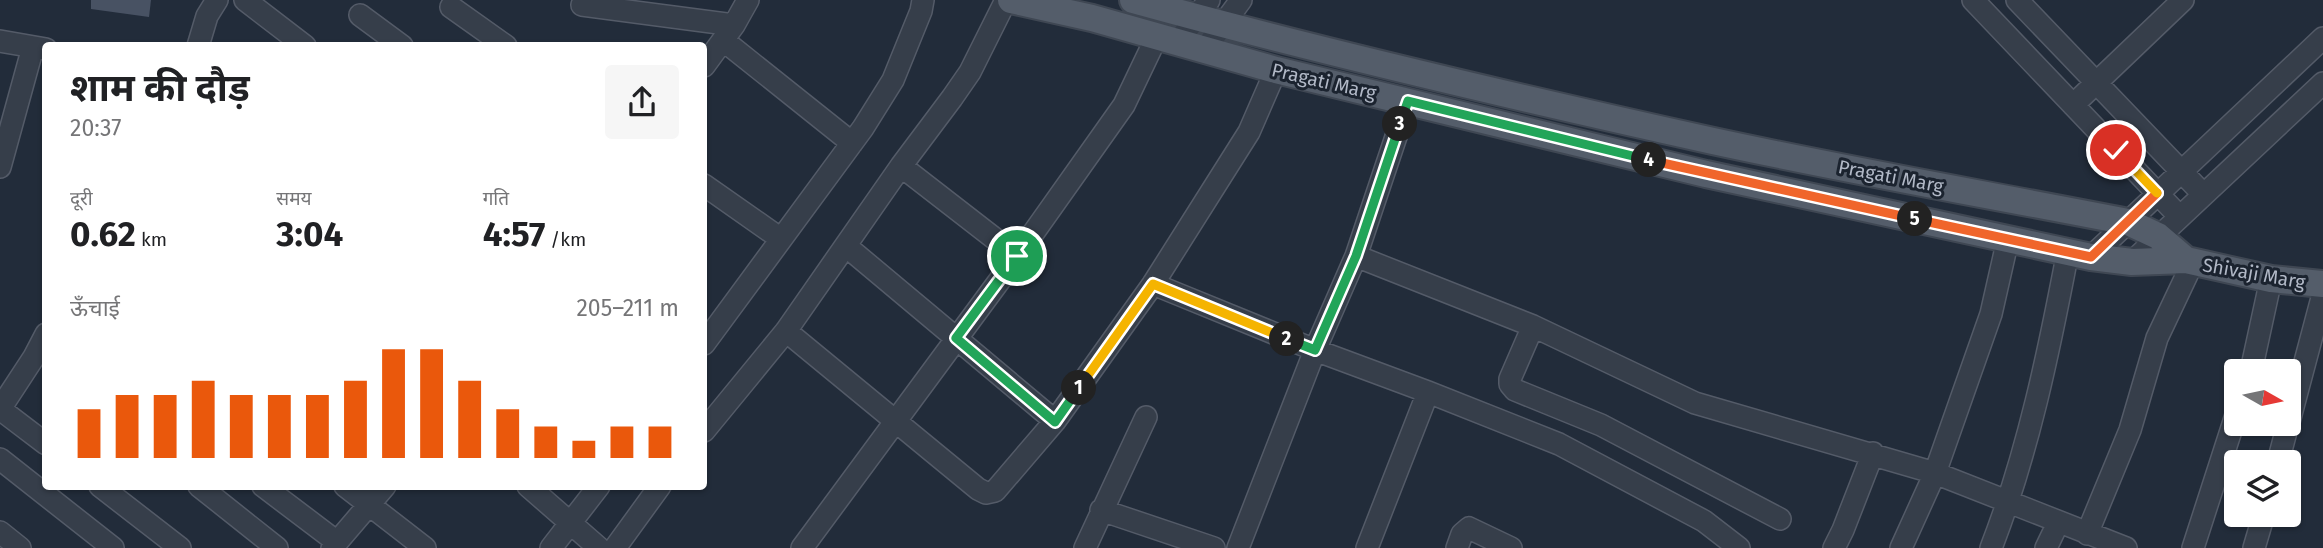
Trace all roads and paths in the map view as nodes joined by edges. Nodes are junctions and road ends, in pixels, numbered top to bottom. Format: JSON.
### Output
{"nodes":[{"id":1,"x":217,"y":0,"type":"edge"},
{"id":2,"x":245,"y":0,"type":"edge"},
{"id":3,"x":748,"y":0,"type":"edge"},
{"id":4,"x":923,"y":0,"type":"edge"},
{"id":5,"x":1009,"y":0,"type":"edge"},
{"id":6,"x":1133,"y":0,"type":"edge"},
{"id":7,"x":1241,"y":0,"type":"edge"},
{"id":8,"x":1973,"y":0,"type":"edge"},
{"id":9,"x":2017,"y":0,"type":"edge"},
{"id":10,"x":2183,"y":0,"type":"edge"},
{"id":11,"x":583,"y":5,"type":"dead end"},
{"id":12,"x":451,"y":7,"type":"dead end"},
{"id":13,"x":1202,"y":9,"type":"edge"},
{"id":14,"x":360,"y":15,"type":"dead end"},
{"id":15,"x":1223,"y":25,"type":"junction"},
{"id":16,"x":729,"y":33,"type":"junction"},
{"id":17,"x":2323,"y":38,"type":"edge"},
{"id":18,"x":1168,"y":39,"type":"junction"},
{"id":19,"x":0,"y":41,"type":"edge"},
{"id":20,"x":199,"y":42,"type":"edge"},
{"id":21,"x":299,"y":42,"type":"edge"},
{"id":22,"x":397,"y":42,"type":"edge"},
{"id":23,"x":500,"y":42,"type":"edge"},
{"id":24,"x":39,"y":48,"type":"edge"},
{"id":25,"x":1205,"y":50,"type":"junction"},
{"id":26,"x":707,"y":62,"type":"edge"},
{"id":27,"x":1276,"y":70,"type":"junction"},
{"id":28,"x":2097,"y":83,"type":"junction"},
{"id":29,"x":2321,"y":88,"type":"edge"},
{"id":30,"x":1408,"y":101,"type":"junction"},
{"id":31,"x":2073,"y":105,"type":"junction"},
{"id":32,"x":852,"y":143,"type":"junction"},
{"id":33,"x":901,"y":166,"type":"junction"},
{"id":34,"x":0,"y":167,"type":"edge"},
{"id":35,"x":2182,"y":171,"type":"junction"},
{"id":36,"x":707,"y":187,"type":"edge"},
{"id":37,"x":2158,"y":194,"type":"junction"},
{"id":38,"x":2203,"y":194,"type":"junction"},
{"id":39,"x":2179,"y":216,"type":"junction"},
{"id":40,"x":2128,"y":222,"type":"junction"},
{"id":41,"x":2158,"y":236,"type":"junction"},
{"id":42,"x":781,"y":239,"type":"junction"},
{"id":43,"x":2008,"y":239,"type":"junction"},
{"id":44,"x":846,"y":246,"type":"junction"},
{"id":45,"x":2080,"y":254,"type":"junction"},
{"id":46,"x":1017,"y":256,"type":"junction"},
{"id":47,"x":1356,"y":256,"type":"junction"},
{"id":48,"x":2189,"y":261,"type":"junction"},
{"id":49,"x":2132,"y":262,"type":"junction"},
{"id":50,"x":2271,"y":279,"type":"junction"},
{"id":51,"x":1153,"y":284,"type":"junction"},
{"id":52,"x":2323,"y":284,"type":"edge"},
{"id":53,"x":2323,"y":294,"type":"edge"},
{"id":54,"x":1533,"y":326,"type":"junction"},
{"id":55,"x":786,"y":331,"type":"junction"},
{"id":56,"x":956,"y":338,"type":"junction"},
{"id":57,"x":707,"y":340,"type":"edge"},
{"id":58,"x":1315,"y":350,"type":"junction"},
{"id":59,"x":2254,"y":359,"type":"edge"},
{"id":60,"x":40,"y":361,"type":"edge"},
{"id":61,"x":2301,"y":377,"type":"edge"},
{"id":62,"x":1428,"y":392,"type":"junction"},
{"id":63,"x":0,"y":409,"type":"edge"},
{"id":64,"x":1146,"y":416,"type":"dead end"},
{"id":65,"x":1055,"y":422,"type":"junction"},
{"id":66,"x":896,"y":423,"type":"junction"},
{"id":67,"x":707,"y":427,"type":"edge"},
{"id":68,"x":2229,"y":436,"type":"edge"},
{"id":69,"x":42,"y":441,"type":"edge"},
{"id":70,"x":1872,"y":453,"type":"junction"},
{"id":71,"x":0,"y":459,"type":"edge"},
{"id":72,"x":1935,"y":473,"type":"junction"},
{"id":73,"x":105,"y":490,"type":"edge"},
{"id":74,"x":204,"y":490,"type":"edge"},
{"id":75,"x":268,"y":490,"type":"edge"},
{"id":76,"x":350,"y":490,"type":"edge"},
{"id":77,"x":382,"y":490,"type":"edge"},
{"id":78,"x":533,"y":490,"type":"edge"},
{"id":79,"x":595,"y":490,"type":"edge"},
{"id":80,"x":657,"y":490,"type":"edge"},
{"id":81,"x":2008,"y":502,"type":"junction"},
{"id":82,"x":370,"y":505,"type":"junction"},
{"id":83,"x":1101,"y":510,"type":"junction"},
{"id":84,"x":1780,"y":519,"type":"dead end"},
{"id":85,"x":571,"y":523,"type":"junction"},
{"id":86,"x":2058,"y":523,"type":"junction"},
{"id":87,"x":2261,"y":527,"type":"edge"},
{"id":88,"x":0,"y":532,"type":"edge"},
{"id":89,"x":2087,"y":534,"type":"junction"},
{"id":90,"x":335,"y":545,"type":"edge"},
{"id":91,"x":20,"y":548,"type":"edge"},
{"id":92,"x":113,"y":548,"type":"edge"},
{"id":93,"x":180,"y":548,"type":"edge"},
{"id":94,"x":277,"y":548,"type":"edge"},
{"id":95,"x":425,"y":548,"type":"edge"},
{"id":96,"x":551,"y":548,"type":"edge"},
{"id":97,"x":599,"y":548,"type":"edge"},
{"id":98,"x":615,"y":548,"type":"edge"},
{"id":99,"x":802,"y":548,"type":"edge"},
{"id":100,"x":1085,"y":548,"type":"edge"},
{"id":101,"x":1214,"y":548,"type":"edge"},
{"id":102,"x":1238,"y":548,"type":"edge"},
{"id":103,"x":1367,"y":548,"type":"edge"},
{"id":104,"x":1457,"y":548,"type":"edge"},
{"id":105,"x":1511,"y":548,"type":"edge"},
{"id":106,"x":1739,"y":548,"type":"edge"},
{"id":107,"x":1834,"y":548,"type":"edge"},
{"id":108,"x":1901,"y":548,"type":"edge"},
{"id":109,"x":1991,"y":548,"type":"edge"},
{"id":110,"x":2046,"y":548,"type":"edge"},
{"id":111,"x":2126,"y":548,"type":"edge"},
{"id":112,"x":2193,"y":548,"type":"edge"},
{"id":113,"x":2255,"y":548,"type":"edge"}],
"edges":[{"from":1,"to":20,"type":"street"},
{"from":2,"to":21,"type":"street"},
{"from":3,"to":16,"type":"street"},
{"from":4,"to":32,"type":"street"},
{"from":5,"to":18,"type":"main road","name":"Pragati Marg"},
{"from":5,"to":33,"type":"street"},
{"from":6,"to":13,"type":"main road","name":"Pragati Marg"},
{"from":7,"to":15,"type":"street"},
{"from":8,"to":31,"type":"street"},
{"from":9,"to":28,"type":"street"},
{"from":10,"to":28,"type":"street"},
{"from":11,"to":16,"type":"street"},
{"from":12,"to":23,"type":"street"},
{"from":13,"to":15,"type":"main road","name":"Pragati Marg"},
{"from":13,"to":18,"type":"street"},
{"from":14,"to":22,"type":"street"},
{"from":15,"to":25,"type":"street"},
{"from":15,"to":40,"type":"main road","name":"Pragati Marg"},
{"from":16,"to":26,"type":"street"},
{"from":16,"to":32,"type":"street"},
{"from":17,"to":35,"type":"street"},
{"from":18,"to":25,"type":"main road","name":"Pragati Marg"},
{"from":18,"to":46,"type":"street"},
{"from":19,"to":24,"type":"street"},
{"from":24,"to":34,"type":"street"},
{"from":25,"to":27,"type":"main road","name":"Pragati Marg"},
{"from":27,"to":30,"type":"main road","name":"Pragati Marg"},
{"from":27,"to":51,"type":"street"},
{"from":28,"to":31,"type":"street"},
{"from":28,"to":35,"type":"street"},
{"from":29,"to":38,"type":"street"},
{"from":30,"to":43,"type":"main road","name":"Pragati Marg"},
{"from":30,"to":47,"type":"street"},
{"from":31,"to":37,"type":"street"},
{"from":32,"to":42,"type":"street"},
{"from":33,"to":44,"type":"street"},
{"from":33,"to":46,"type":"street"},
{"from":35,"to":37,"type":"street"},
{"from":35,"to":38,"type":"street"},
{"from":36,"to":42,"type":"street"},
{"from":37,"to":39,"type":"street"},
{"from":37,"to":40,"type":"street"},
{"from":38,"to":39,"type":"street"},
{"from":39,"to":41,"type":"street"},
{"from":40,"to":41,"type":"main road","name":"Pragati Marg"},
{"from":40,"to":45,"type":"street"},
{"from":41,"to":48,"type":"main road","name":"Shivaji Marg"},
{"from":41,"to":49,"type":"street"},
{"from":42,"to":57,"type":"street"},
{"from":43,"to":45,"type":"main road","name":"Pragati Marg"},
{"from":43,"to":72,"type":"street"},
{"from":44,"to":55,"type":"street"},
{"from":44,"to":56,"type":"street"},
{"from":45,"to":49,"type":"main road","name":"Pragati Marg"},
{"from":45,"to":81,"type":"street"},
{"from":46,"to":56,"type":"street"},
{"from":47,"to":54,"type":"street"},
{"from":47,"to":58,"type":"street"},
{"from":48,"to":49,"type":"main road","name":"Shivaji Marg"},
{"from":48,"to":50,"type":"main road","name":"Shivaji Marg"},
{"from":48,"to":89,"type":"street"},
{"from":50,"to":52,"type":"main road","name":"Shivaji Marg"},
{"from":50,"to":59,"type":"street"},
{"from":51,"to":58,"type":"street"},
{"from":51,"to":65,"type":"street"},
{"from":53,"to":61,"type":"street"},
{"from":54,"to":70,"type":"street"},
{"from":54,"to":84,"type":"street"},
{"from":55,"to":66,"type":"street"},
{"from":55,"to":67,"type":"street"},
{"from":56,"to":65,"type":"street"},
{"from":56,"to":66,"type":"street"},
{"from":58,"to":62,"type":"street"},
{"from":58,"to":102,"type":"street"},
{"from":60,"to":63,"type":"street"},
{"from":62,"to":103,"type":"street"},
{"from":62,"to":106,"type":"street"},
{"from":63,"to":69,"type":"street"},
{"from":64,"to":83,"type":"street"},
{"from":65,"to":66,"type":"street"},
{"from":66,"to":99,"type":"street"},
{"from":68,"to":112,"type":"street"},
{"from":70,"to":72,"type":"street"},
{"from":70,"to":107,"type":"street"},
{"from":71,"to":92,"type":"street"},
{"from":72,"to":81,"type":"street"},
{"from":72,"to":108,"type":"street"},
{"from":73,"to":93,"type":"street"},
{"from":74,"to":94,"type":"street"},
{"from":75,"to":90,"type":"street"},
{"from":76,"to":82,"type":"street"},
{"from":77,"to":82,"type":"street"},
{"from":78,"to":85,"type":"street"},
{"from":79,"to":85,"type":"street"},
{"from":80,"to":98,"type":"street"},
{"from":81,"to":86,"type":"street"},
{"from":81,"to":109,"type":"street"},
{"from":82,"to":90,"type":"street"},
{"from":82,"to":95,"type":"street"},
{"from":83,"to":100,"type":"street"},
{"from":83,"to":101,"type":"street"},
{"from":85,"to":96,"type":"street"},
{"from":85,"to":97,"type":"street"},
{"from":86,"to":89,"type":"street"},
{"from":86,"to":110,"type":"street"},
{"from":87,"to":113,"type":"street"},
{"from":88,"to":91,"type":"street"},
{"from":89,"to":111,"type":"street"},
{"from":104,"to":105,"type":"street"}]}
